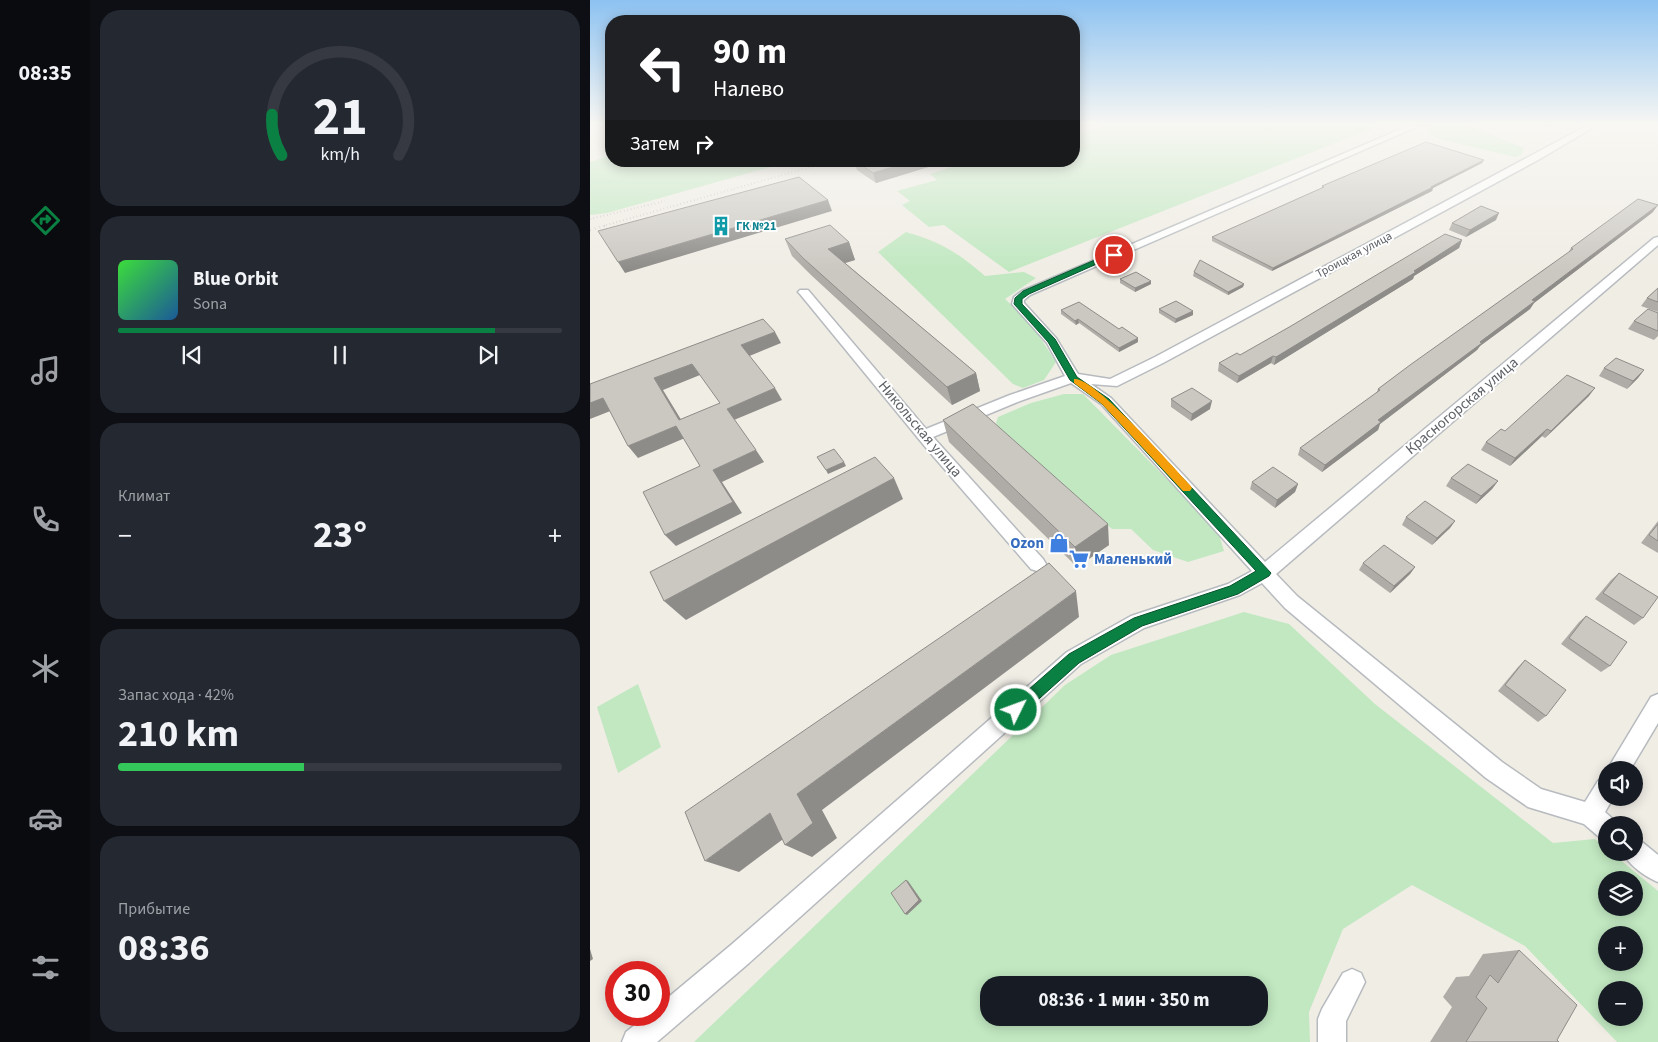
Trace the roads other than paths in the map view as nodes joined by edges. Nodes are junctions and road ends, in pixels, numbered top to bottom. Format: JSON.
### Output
{"nodes":[{"id":1,"x":1305,"y":173,"type":"edge"},
{"id":2,"x":1509,"y":173,"type":"edge"},
{"id":3,"x":1658,"y":240,"type":"edge"},
{"id":4,"x":804,"y":292,"type":"dead end"},
{"id":5,"x":1073,"y":378,"type":"junction"},
{"id":6,"x":924,"y":435,"type":"junction"},
{"id":7,"x":1037,"y":564,"type":"dead end"},
{"id":8,"x":1265,"y":573,"type":"junction"},
{"id":9,"x":1658,"y":704,"type":"edge"},
{"id":10,"x":1623,"y":761,"type":"edge"},
{"id":11,"x":1598,"y":822,"type":"edge"},
{"id":12,"x":1643,"y":858,"type":"edge"},
{"id":13,"x":1658,"y":870,"type":"edge"},
{"id":14,"x":1352,"y":982,"type":"dead end"},
{"id":15,"x":636,"y":1042,"type":"edge"},
{"id":16,"x":1332,"y":1042,"type":"edge"}],
"edges":[{"from":1,"to":5,"type":"street"},
{"from":2,"to":5,"type":"street","name":"Троицкая улица"},
{"from":3,"to":8,"type":"street","name":"Красногорская улица"},
{"from":4,"to":6,"type":"street","name":"Никольская улица"},
{"from":5,"to":6,"type":"street"},
{"from":5,"to":8,"type":"street"},
{"from":6,"to":7,"type":"street","name":"Никольская улица"},
{"from":8,"to":11,"type":"street"},
{"from":8,"to":15,"type":"street","name":"Красногорская улица"},
{"from":9,"to":10,"type":"street"},
{"from":12,"to":13,"type":"street"},
{"from":14,"to":16,"type":"street"}]}
